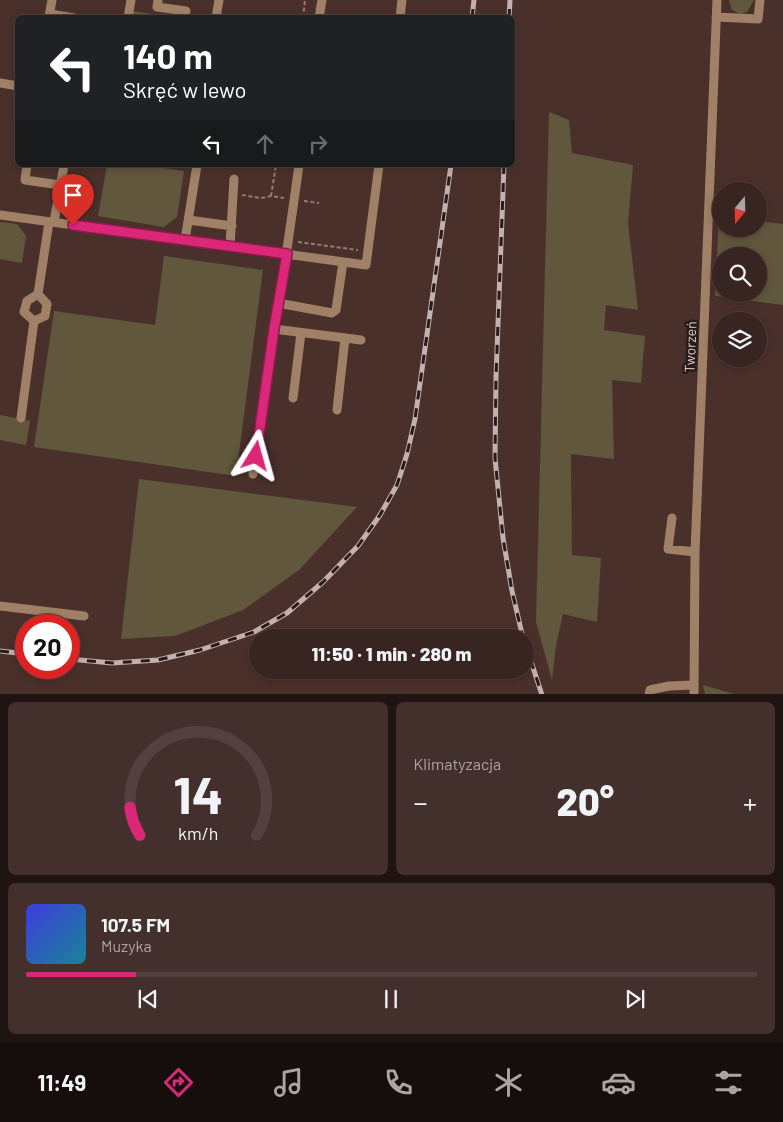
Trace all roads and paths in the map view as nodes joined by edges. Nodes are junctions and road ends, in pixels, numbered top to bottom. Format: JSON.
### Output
{"nodes":[{"id":1,"x":52,"y":0,"type":"edge"},
{"id":2,"x":131,"y":0,"type":"edge"},
{"id":3,"x":158,"y":0,"type":"edge"},
{"id":4,"x":219,"y":0,"type":"edge"},
{"id":5,"x":305,"y":0,"type":"edge"},
{"id":6,"x":322,"y":0,"type":"edge"},
{"id":7,"x":402,"y":0,"type":"edge"},
{"id":8,"x":717,"y":0,"type":"edge"},
{"id":9,"x":760,"y":0,"type":"edge"},
{"id":10,"x":186,"y":11,"type":"dead end"},
{"id":11,"x":49,"y":15,"type":"edge"},
{"id":12,"x":128,"y":15,"type":"edge"},
{"id":13,"x":216,"y":15,"type":"edge"},
{"id":14,"x":303,"y":15,"type":"edge"},
{"id":15,"x":320,"y":15,"type":"edge"},
{"id":16,"x":400,"y":15,"type":"edge"},
{"id":17,"x":716,"y":17,"type":"junction"},
{"id":18,"x":0,"y":83,"type":"edge"},
{"id":19,"x":15,"y":86,"type":"edge"},
{"id":20,"x":27,"y":167,"type":"edge"},
{"id":21,"x":64,"y":167,"type":"edge"},
{"id":22,"x":197,"y":167,"type":"edge"},
{"id":23,"x":276,"y":167,"type":"edge"},
{"id":24,"x":299,"y":167,"type":"edge"},
{"id":25,"x":379,"y":167,"type":"edge"},
{"id":26,"x":234,"y":178,"type":"dead end"},
{"id":27,"x":60,"y":185,"type":"junction"},
{"id":28,"x":234,"y":194,"type":"junction"},
{"id":29,"x":271,"y":196,"type":"junction"},
{"id":30,"x":294,"y":200,"type":"junction"},
{"id":31,"x":319,"y":203,"type":"dead end"},
{"id":32,"x":0,"y":215,"type":"edge"},
{"id":33,"x":188,"y":220,"type":"junction"},
{"id":34,"x":52,"y":222,"type":"junction"},
{"id":35,"x":232,"y":226,"type":"junction"},
{"id":36,"x":186,"y":240,"type":"junction"},
{"id":37,"x":289,"y":241,"type":"junction"},
{"id":38,"x":230,"y":246,"type":"junction"},
{"id":39,"x":368,"y":252,"type":"junction"},
{"id":40,"x":287,"y":254,"type":"junction"},
{"id":41,"x":343,"y":262,"type":"junction"},
{"id":42,"x":38,"y":294,"type":"junction"},
{"id":43,"x":278,"y":303,"type":"junction"},
{"id":44,"x":34,"y":321,"type":"junction"},
{"id":45,"x":274,"y":329,"type":"junction"},
{"id":46,"x":301,"y":333,"type":"junction"},
{"id":47,"x":345,"y":338,"type":"junction"},
{"id":48,"x":361,"y":340,"type":"dead end"},
{"id":49,"x":294,"y":398,"type":"dead end"},
{"id":50,"x":337,"y":410,"type":"dead end"},
{"id":51,"x":21,"y":418,"type":"dead end"},
{"id":52,"x":253,"y":474,"type":"dead end"},
{"id":53,"x":672,"y":518,"type":"dead end"},
{"id":54,"x":695,"y":552,"type":"junction"},
{"id":55,"x":0,"y":606,"type":"edge"},
{"id":56,"x":84,"y":616,"type":"dead end"},
{"id":57,"x":694,"y":690,"type":"edge"},
{"id":58,"x":649,"y":694,"type":"edge"}],
"edges":[{"from":1,"to":11,"type":"street"},
{"from":2,"to":12,"type":"street"},
{"from":3,"to":10,"type":"street"},
{"from":4,"to":13,"type":"street"},
{"from":5,"to":14,"type":"path"},
{"from":6,"to":15,"type":"street"},
{"from":7,"to":16,"type":"street"},
{"from":8,"to":17,"type":"street","name":"Tworzeń"},
{"from":9,"to":17,"type":"street"},
{"from":17,"to":54,"type":"street","name":"Tworzeń"},
{"from":18,"to":19,"type":"street"},
{"from":20,"to":27,"type":"street"},
{"from":21,"to":27,"type":"street"},
{"from":22,"to":33,"type":"street"},
{"from":23,"to":29,"type":"path"},
{"from":24,"to":30,"type":"street"},
{"from":25,"to":39,"type":"street"},
{"from":26,"to":28,"type":"street"},
{"from":27,"to":34,"type":"street"},
{"from":28,"to":29,"type":"path"},
{"from":28,"to":35,"type":"street"},
{"from":29,"to":30,"type":"path"},
{"from":30,"to":31,"type":"path"},
{"from":30,"to":37,"type":"street"},
{"from":32,"to":34,"type":"street"},
{"from":33,"to":35,"type":"street"},
{"from":33,"to":36,"type":"street"},
{"from":34,"to":36,"type":"street"},
{"from":34,"to":42,"type":"street"},
{"from":35,"to":38,"type":"street"},
{"from":36,"to":38,"type":"street"},
{"from":37,"to":39,"type":"path"},
{"from":37,"to":40,"type":"street"},
{"from":38,"to":40,"type":"street"},
{"from":39,"to":41,"type":"street"},
{"from":40,"to":41,"type":"street"},
{"from":40,"to":43,"type":"street"},
{"from":41,"to":43,"type":"street"},
{"from":42,"to":44,"type":"street"},
{"from":42,"to":44,"type":"street"},
{"from":43,"to":45,"type":"street"},
{"from":44,"to":51,"type":"street"},
{"from":45,"to":46,"type":"street"},
{"from":45,"to":52,"type":"street"},
{"from":46,"to":47,"type":"street"},
{"from":46,"to":49,"type":"street"},
{"from":47,"to":48,"type":"street"},
{"from":47,"to":50,"type":"street"},
{"from":53,"to":54,"type":"street"},
{"from":54,"to":57,"type":"street","name":"Tworzeń"},
{"from":55,"to":56,"type":"street"},
{"from":57,"to":58,"type":"street"}]}
